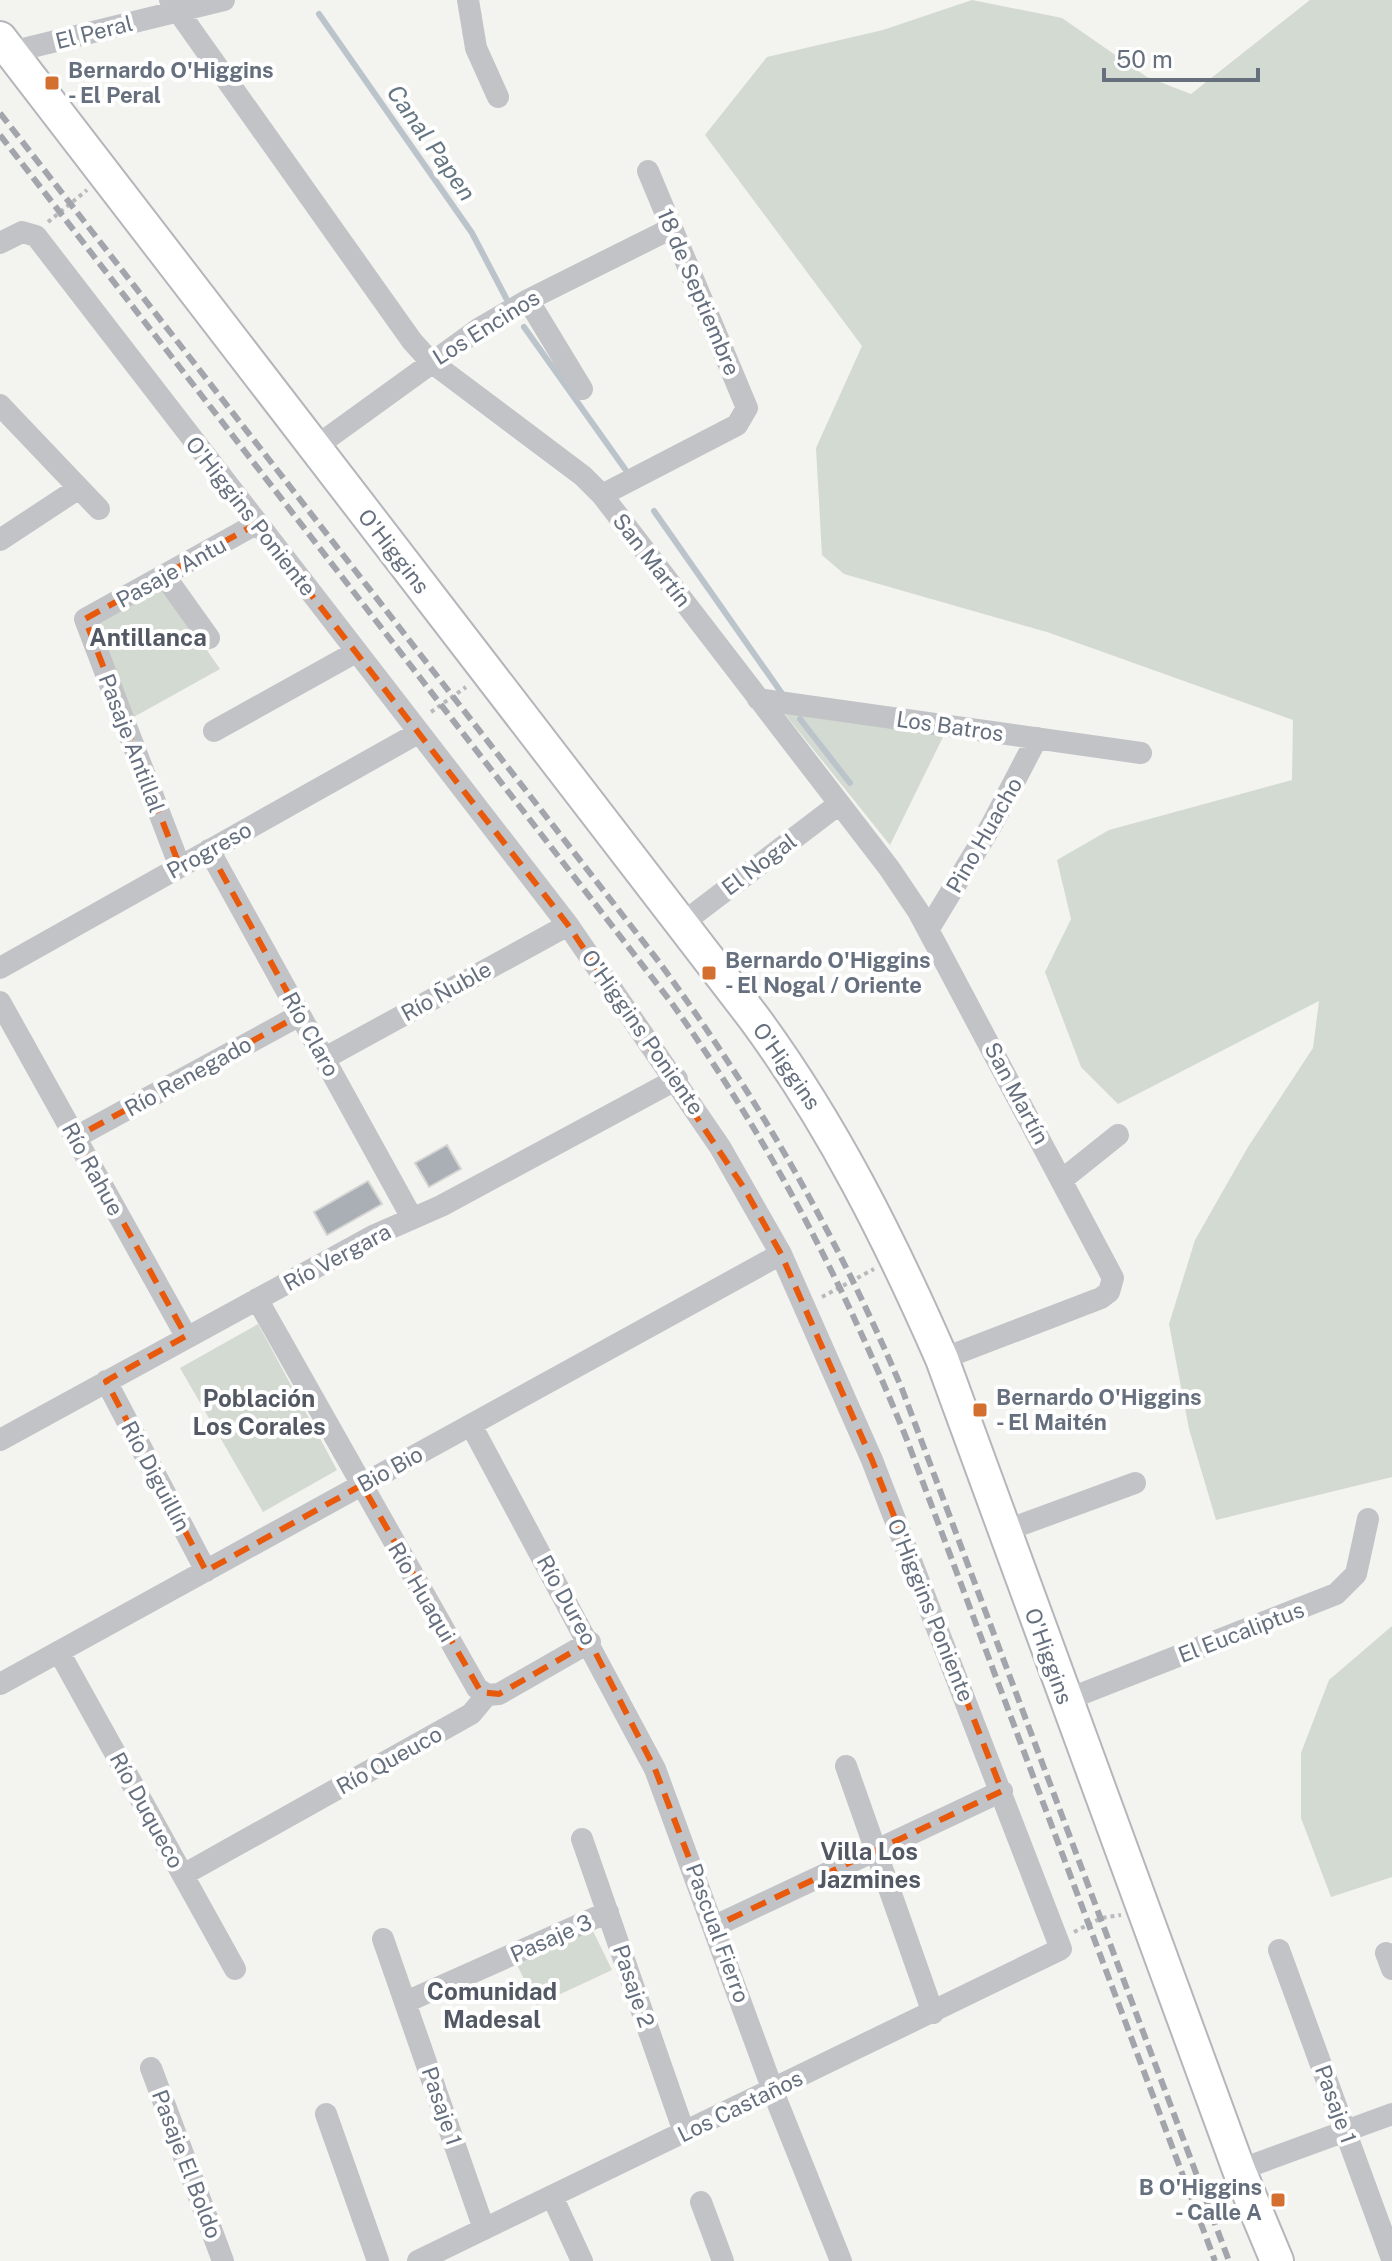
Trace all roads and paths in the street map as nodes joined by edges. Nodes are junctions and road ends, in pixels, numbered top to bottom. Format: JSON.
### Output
{"nodes":[{"id":1,"x":224,"y":0,"type":"edge"},
{"id":2,"x":468,"y":0,"type":"edge"},
{"id":3,"x":174,"y":6,"type":"edge"},
{"id":4,"x":5,"y":45,"type":"edge"},
{"id":5,"x":498,"y":97,"type":"dead end"},
{"id":6,"x":648,"y":171,"type":"dead end"},
{"id":7,"x":106,"y":177,"type":"junction"},
{"id":8,"x":672,"y":228,"type":"junction"},
{"id":9,"x":31,"y":234,"type":"junction"},
{"id":10,"x":0,"y":243,"type":"edge"},
{"id":11,"x":528,"y":300,"type":"junction"},
{"id":12,"x":430,"y":361,"type":"junction"},
{"id":13,"x":582,"y":389,"type":"dead end"},
{"id":14,"x":0,"y":405,"type":"edge"},
{"id":15,"x":314,"y":448,"type":"junction"},
{"id":16,"x":79,"y":488,"type":"junction"},
{"id":17,"x":602,"y":495,"type":"junction"},
{"id":18,"x":99,"y":509,"type":"dead end"},
{"id":19,"x":256,"y":524,"type":"junction"},
{"id":20,"x":0,"y":540,"type":"edge"},
{"id":21,"x":164,"y":575,"type":"junction"},
{"id":22,"x":85,"y":619,"type":"joint"},
{"id":23,"x":209,"y":638,"type":"dead end"},
{"id":24,"x":356,"y":652,"type":"junction"},
{"id":25,"x":487,"y":671,"type":"junction"},
{"id":26,"x":758,"y":699,"type":"junction"},
{"id":27,"x":214,"y":731,"type":"dead end"},
{"id":28,"x":418,"y":733,"type":"junction"},
{"id":29,"x":1037,"y":738,"type":"junction"},
{"id":30,"x":1141,"y":753,"type":"dead end"},
{"id":31,"x":839,"y":804,"type":"junction"},
{"id":32,"x":209,"y":850,"type":"junction"},
{"id":33,"x":180,"y":867,"type":"junction"},
{"id":34,"x":568,"y":925,"type":"junction"},
{"id":35,"x":680,"y":925,"type":"junction"},
{"id":36,"x":928,"y":930,"type":"junction"},
{"id":37,"x":0,"y":968,"type":"edge"},
{"id":38,"x":0,"y":1002,"type":"edge"},
{"id":39,"x":300,"y":1015,"type":"junction"},
{"id":40,"x":325,"y":1058,"type":"junction"},
{"id":41,"x":677,"y":1079,"type":"junction"},
{"id":42,"x":1118,"y":1135,"type":"dead end"},
{"id":43,"x":76,"y":1137,"type":"junction"},
{"id":44,"x":1063,"y":1179,"type":"junction"},
{"id":45,"x":412,"y":1218,"type":"junction"},
{"id":46,"x":781,"y":1254,"type":"junction"},
{"id":47,"x":898,"y":1258,"type":"junction"},
{"id":48,"x":257,"y":1299,"type":"junction"},
{"id":49,"x":807,"y":1311,"type":"junction"},
{"id":50,"x":186,"y":1336,"type":"junction"},
{"id":51,"x":942,"y":1359,"type":"junction"},
{"id":52,"x":106,"y":1381,"type":"junction"},
{"id":53,"x":471,"y":1425,"type":"junction"},
{"id":54,"x":0,"y":1440,"type":"edge"},
{"id":55,"x":1135,"y":1483,"type":"dead end"},
{"id":56,"x":362,"y":1485,"type":"junction"},
{"id":57,"x":1368,"y":1519,"type":"dead end"},
{"id":58,"x":1004,"y":1531,"type":"junction"},
{"id":59,"x":206,"y":1571,"type":"junction"},
{"id":60,"x":590,"y":1642,"type":"junction"},
{"id":61,"x":59,"y":1652,"type":"junction"},
{"id":62,"x":0,"y":1684,"type":"edge"},
{"id":63,"x":487,"y":1695,"type":"junction"},
{"id":64,"x":1066,"y":1700,"type":"junction"},
{"id":65,"x":846,"y":1766,"type":"dead end"},
{"id":66,"x":659,"y":1778,"type":"joint"},
{"id":67,"x":1002,"y":1791,"type":"junction"},
{"id":68,"x":582,"y":1839,"type":"dead end"},
{"id":69,"x":878,"y":1850,"type":"junction"},
{"id":70,"x":183,"y":1875,"type":"junction"},
{"id":71,"x":1143,"y":1908,"type":"junction"},
{"id":72,"x":608,"y":1912,"type":"junction"},
{"id":73,"x":715,"y":1926,"type":"junction"},
{"id":74,"x":383,"y":1939,"type":"dead end"},
{"id":75,"x":1061,"y":1949,"type":"junction"},
{"id":76,"x":1279,"y":1950,"type":"dead end"},
{"id":77,"x":235,"y":1969,"type":"dead end"},
{"id":78,"x":406,"y":2002,"type":"junction"},
{"id":79,"x":933,"y":2013,"type":"junction"},
{"id":80,"x":151,"y":2068,"type":"dead end"},
{"id":81,"x":775,"y":2089,"type":"junction"},
{"id":82,"x":326,"y":2114,"type":"dead end"},
{"id":83,"x":1392,"y":2114,"type":"edge"},
{"id":84,"x":1345,"y":2131,"type":"junction"},
{"id":85,"x":684,"y":2132,"type":"junction"},
{"id":86,"x":1239,"y":2170,"type":"junction"},
{"id":87,"x":552,"y":2196,"type":"junction"},
{"id":88,"x":701,"y":2202,"type":"dead end"},
{"id":89,"x":484,"y":2229,"type":"junction"},
{"id":90,"x":1392,"y":2259,"type":"edge"},
{"id":91,"x":223,"y":2261,"type":"edge"},
{"id":92,"x":378,"y":2261,"type":"edge"},
{"id":93,"x":418,"y":2261,"type":"edge"},
{"id":94,"x":582,"y":2261,"type":"edge"},
{"id":95,"x":723,"y":2261,"type":"edge"},
{"id":96,"x":841,"y":2261,"type":"edge"},
{"id":97,"x":1277,"y":2261,"type":"edge"}],
"edges":[{"from":1,"to":3,"type":"street","name":"El Peral"},
{"from":2,"to":5,"type":"street"},
{"from":3,"to":4,"type":"street","name":"El Peral"},
{"from":3,"to":12,"type":"street","name":"San Martín"},
{"from":4,"to":7,"type":"street","name":"O'Higgins"},
{"from":6,"to":8,"type":"street","name":"18 de Septiembre"},
{"from":7,"to":9,"type":"path"},
{"from":7,"to":15,"type":"street","name":"O'Higgins"},
{"from":8,"to":11,"type":"street","name":"Los Encinos"},
{"from":8,"to":17,"type":"street","name":"18 de Septiembre"},
{"from":9,"to":10,"type":"street"},
{"from":9,"to":19,"type":"street","name":"O'Higgins Poniente"},
{"from":11,"to":12,"type":"street","name":"Los Encinos"},
{"from":11,"to":13,"type":"street"},
{"from":12,"to":15,"type":"street","name":"Los Encinos"},
{"from":12,"to":17,"type":"street","name":"San Martín"},
{"from":14,"to":16,"type":"street"},
{"from":15,"to":25,"type":"street","name":"O'Higgins"},
{"from":16,"to":18,"type":"street"},
{"from":16,"to":20,"type":"street"},
{"from":17,"to":26,"type":"street","name":"San Martín"},
{"from":19,"to":21,"type":"street","name":"Pasaje Antu"},
{"from":19,"to":24,"type":"street","name":"O'Higgins Poniente"},
{"from":21,"to":22,"type":"street","name":"Pasaje Antu"},
{"from":21,"to":23,"type":"street"},
{"from":22,"to":33,"type":"street","name":"Pasaje Antillal"},
{"from":24,"to":27,"type":"street"},
{"from":24,"to":28,"type":"street","name":"O'Higgins Poniente"},
{"from":25,"to":28,"type":"path"},
{"from":25,"to":35,"type":"street","name":"O'Higgins"},
{"from":26,"to":29,"type":"street","name":"Los Batros"},
{"from":26,"to":31,"type":"street","name":"San Martín"},
{"from":28,"to":32,"type":"street","name":"Progreso"},
{"from":28,"to":34,"type":"street","name":"O'Higgins Poniente"},
{"from":29,"to":30,"type":"street","name":"Los Batros"},
{"from":29,"to":36,"type":"street","name":"Pino Huacho"},
{"from":31,"to":35,"type":"street","name":"El Nogal"},
{"from":31,"to":36,"type":"street","name":"San Martín"},
{"from":32,"to":33,"type":"street","name":"Progreso"},
{"from":32,"to":39,"type":"street","name":"Río Claro"},
{"from":33,"to":37,"type":"street","name":"Progreso"},
{"from":34,"to":40,"type":"street","name":"Río Ñuble"},
{"from":34,"to":41,"type":"street","name":"O'Higgins Poniente"},
{"from":35,"to":47,"type":"street","name":"O'Higgins"},
{"from":36,"to":44,"type":"street","name":"San Martín"},
{"from":38,"to":43,"type":"street","name":"Río Rahue"},
{"from":39,"to":40,"type":"street","name":"Río Claro"},
{"from":39,"to":43,"type":"street","name":"Río Renegado"},
{"from":40,"to":45,"type":"street","name":"Río Claro"},
{"from":41,"to":45,"type":"street","name":"Río Vergara"},
{"from":41,"to":46,"type":"street","name":"O'Higgins Poniente"},
{"from":42,"to":44,"type":"street"},
{"from":43,"to":50,"type":"street","name":"Río Rahue"},
{"from":44,"to":51,"type":"street","name":"San Martín"},
{"from":45,"to":48,"type":"street","name":"Río Vergara"},
{"from":46,"to":49,"type":"street","name":"O'Higgins Poniente"},
{"from":46,"to":53,"type":"street","name":"Bio Bio"},
{"from":47,"to":49,"type":"path"},
{"from":47,"to":51,"type":"street","name":"O'Higgins"},
{"from":48,"to":50,"type":"street","name":"Río Vergara"},
{"from":48,"to":56,"type":"street","name":"Río Huaqui"},
{"from":49,"to":67,"type":"street","name":"O'Higgins Poniente"},
{"from":50,"to":52,"type":"street","name":"Río Vergara"},
{"from":51,"to":58,"type":"street","name":"O'Higgins"},
{"from":52,"to":54,"type":"street","name":"Río Vergara"},
{"from":52,"to":59,"type":"street","name":"Río Diguillín"},
{"from":53,"to":56,"type":"street","name":"Bio Bio"},
{"from":53,"to":60,"type":"street","name":"Río Dureo"},
{"from":55,"to":58,"type":"street"},
{"from":56,"to":59,"type":"street","name":"Bio Bio"},
{"from":56,"to":63,"type":"street","name":"Río Huaqui"},
{"from":57,"to":64,"type":"street","name":"El Eucaliptus"},
{"from":58,"to":64,"type":"street","name":"O'Higgins"},
{"from":59,"to":61,"type":"street","name":"Bio Bio"},
{"from":60,"to":63,"type":"street","name":"Río Queuco"},
{"from":60,"to":66,"type":"street","name":"Río Dureo"},
{"from":61,"to":62,"type":"street","name":"Bio Bio"},
{"from":61,"to":70,"type":"street","name":"Río Duqueco"},
{"from":63,"to":70,"type":"street","name":"Río Queuco"},
{"from":64,"to":71,"type":"street","name":"O'Higgins"},
{"from":65,"to":69,"type":"street"},
{"from":66,"to":73,"type":"street","name":"Pascual Fierro"},
{"from":67,"to":69,"type":"street"},
{"from":67,"to":75,"type":"street","name":"O'Higgins Poniente"},
{"from":68,"to":72,"type":"street","name":"Pasaje 2"},
{"from":69,"to":73,"type":"street"},
{"from":69,"to":79,"type":"street"},
{"from":70,"to":77,"type":"street","name":"Río Duqueco"},
{"from":71,"to":75,"type":"path"},
{"from":71,"to":86,"type":"street","name":"O'Higgins"},
{"from":72,"to":78,"type":"street","name":"Pasaje 3"},
{"from":72,"to":85,"type":"street","name":"Pasaje 2"},
{"from":73,"to":81,"type":"street","name":"Pascual Fierro"},
{"from":74,"to":78,"type":"street","name":"Pasaje 1"},
{"from":75,"to":79,"type":"street","name":"Los Castaños"},
{"from":76,"to":84,"type":"street","name":"Pasaje 1"},
{"from":78,"to":89,"type":"street","name":"Pasaje 1"},
{"from":79,"to":81,"type":"street","name":"Los Castaños"},
{"from":80,"to":91,"type":"street","name":"Pasaje El Boldo"},
{"from":81,"to":85,"type":"street","name":"Los Castaños"},
{"from":81,"to":96,"type":"street","name":"Pascual Fierro"},
{"from":82,"to":92,"type":"street"},
{"from":83,"to":84,"type":"street"},
{"from":84,"to":86,"type":"street"},
{"from":84,"to":90,"type":"street","name":"Pasaje 1"},
{"from":85,"to":87,"type":"street","name":"Los Castaños"},
{"from":86,"to":97,"type":"street","name":"O'Higgins"},
{"from":87,"to":89,"type":"street","name":"Los Castaños"},
{"from":87,"to":94,"type":"street"},
{"from":88,"to":95,"type":"street"},
{"from":89,"to":93,"type":"street","name":"Los Castaños"}]}
